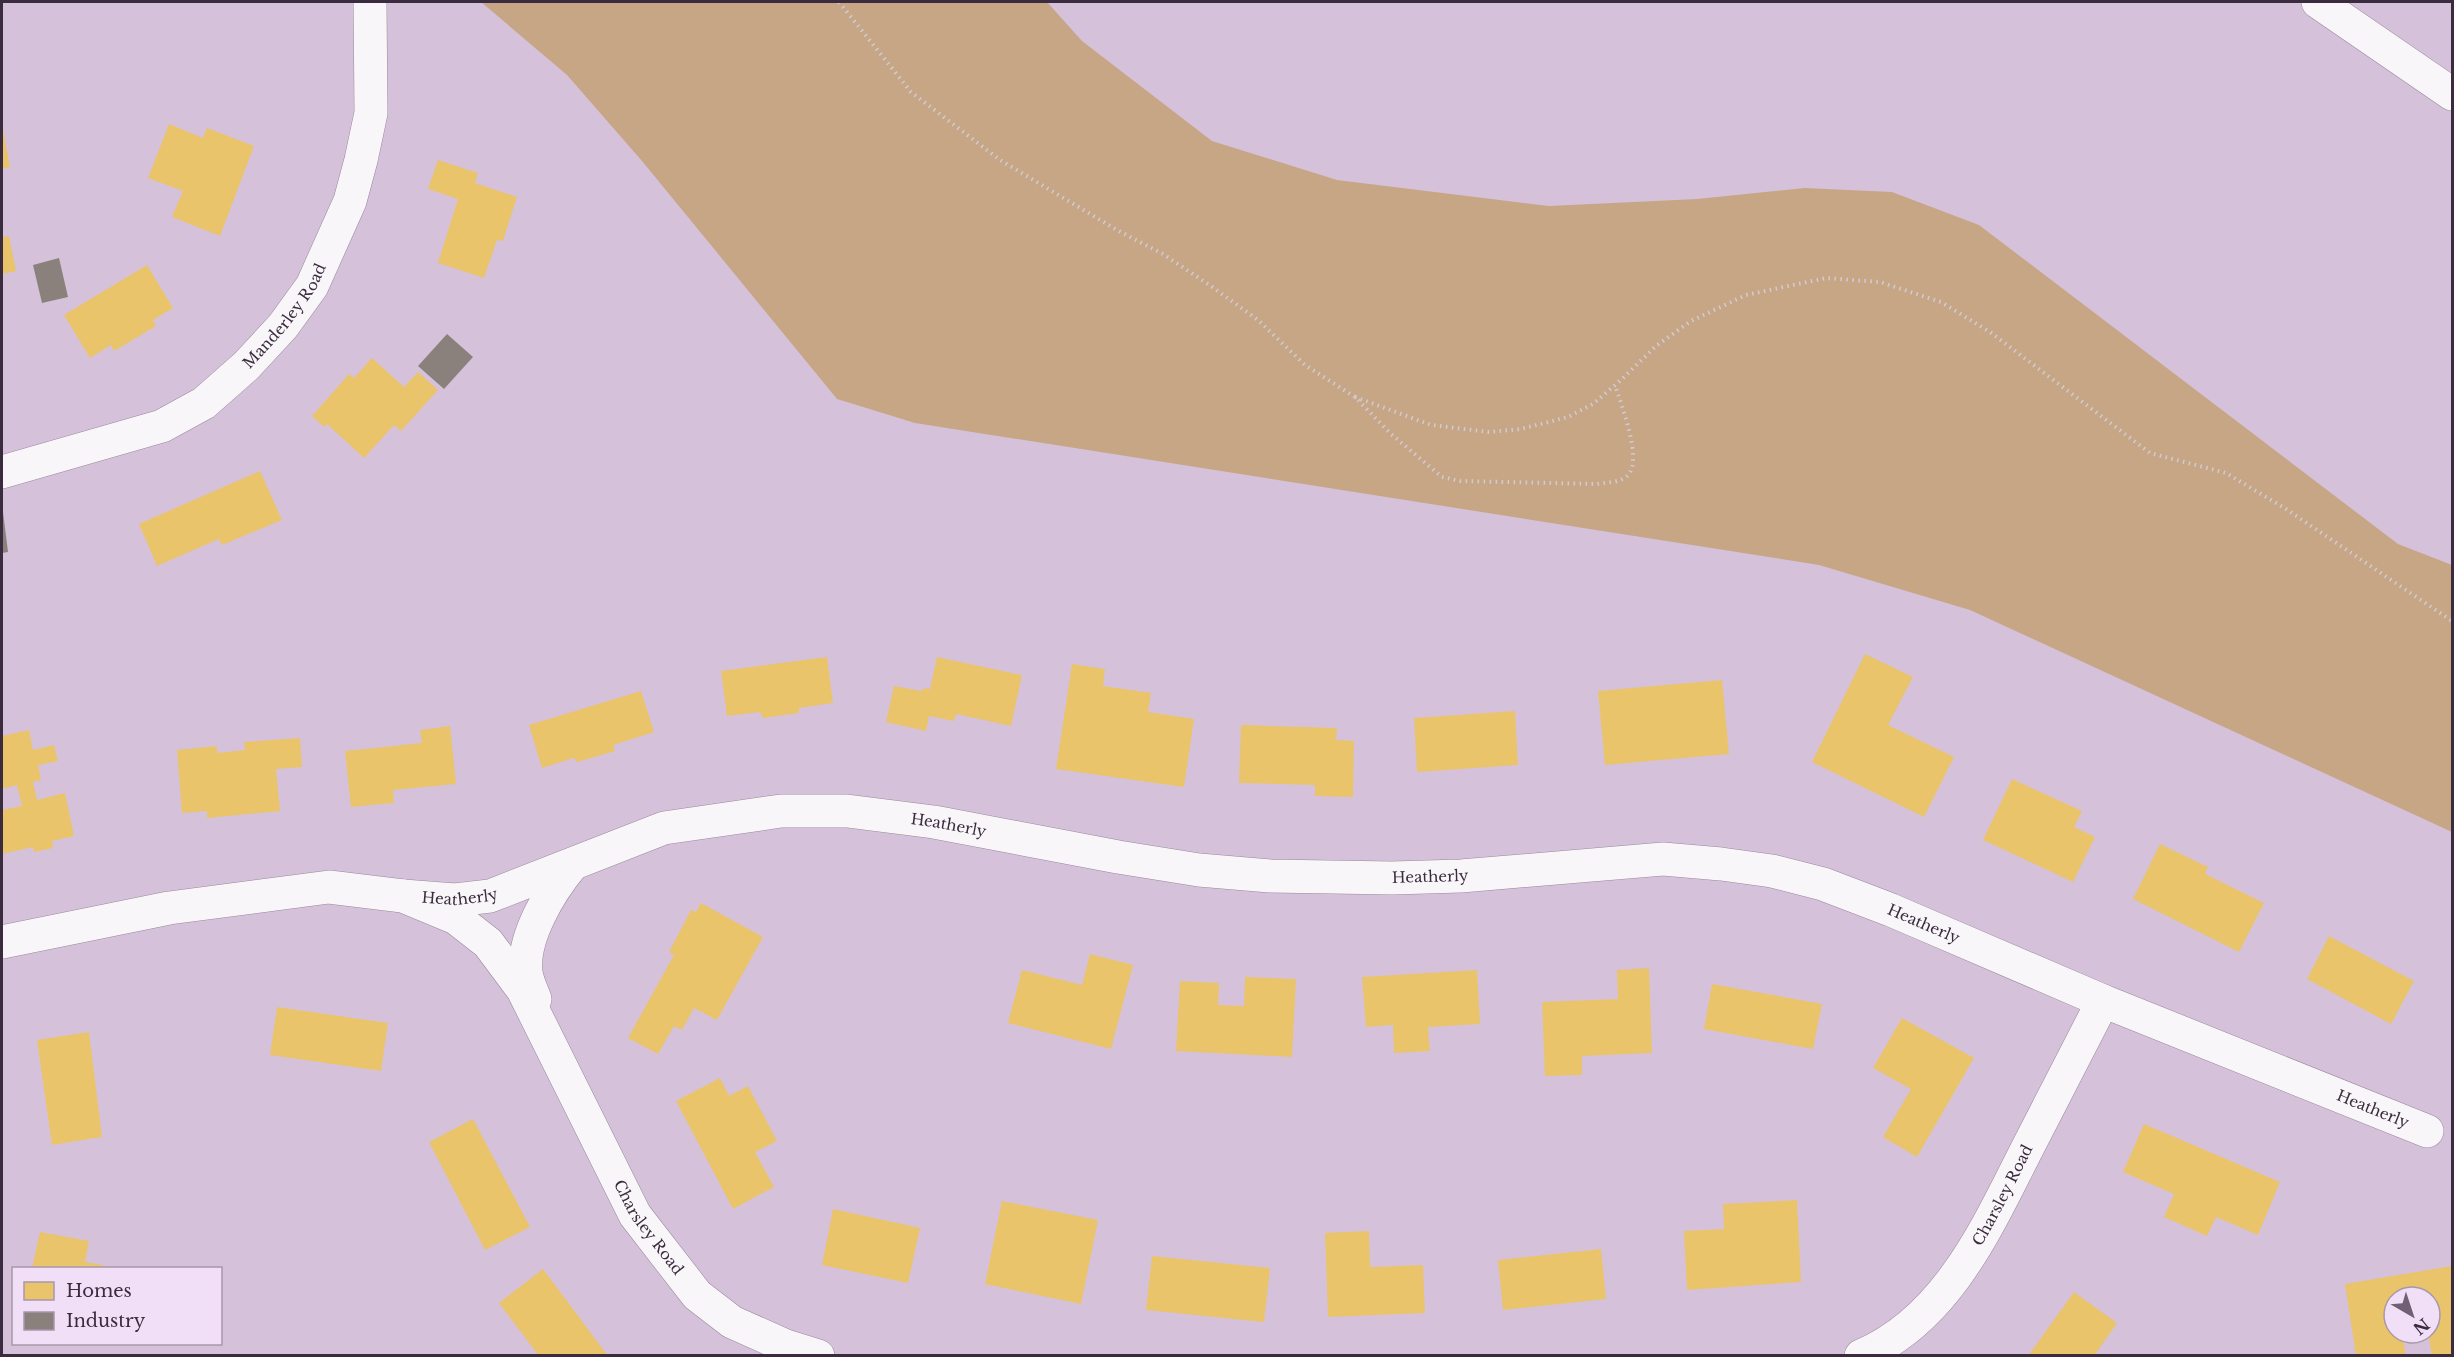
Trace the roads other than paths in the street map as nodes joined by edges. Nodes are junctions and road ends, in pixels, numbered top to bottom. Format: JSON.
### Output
{"nodes":[{"id":1,"x":370,"y":2,"type":"edge"},
{"id":2,"x":2318,"y":2,"type":"edge"},
{"id":3,"x":2452,"y":94,"type":"edge"},
{"id":4,"x":2,"y":472,"type":"edge"},
{"id":5,"x":572,"y":864,"type":"junction"},
{"id":6,"x":403,"y":896,"type":"junction"},
{"id":7,"x":2,"y":942,"type":"edge"},
{"id":8,"x":2103,"y":1001,"type":"junction"},
{"id":9,"x":545,"y":1033,"type":"junction"},
{"id":10,"x":2427,"y":1131,"type":"dead end"},
{"id":11,"x":818,"y":1356,"type":"edge"},
{"id":12,"x":1861,"y":1356,"type":"edge"}],
"edges":[{"from":1,"to":4,"type":"street","name":"Manderley Road"},
{"from":2,"to":3,"type":"street"},
{"from":5,"to":6,"type":"street","name":"Heatherly"},
{"from":5,"to":8,"type":"street","name":"Heatherly"},
{"from":5,"to":9,"type":"street"},
{"from":6,"to":7,"type":"street","name":"Heatherly"},
{"from":6,"to":9,"type":"street","name":"Heatherly"},
{"from":8,"to":10,"type":"street","name":"Heatherly"},
{"from":8,"to":12,"type":"street","name":"Charsley Road"},
{"from":9,"to":11,"type":"street","name":"Charsley Road"}]}
